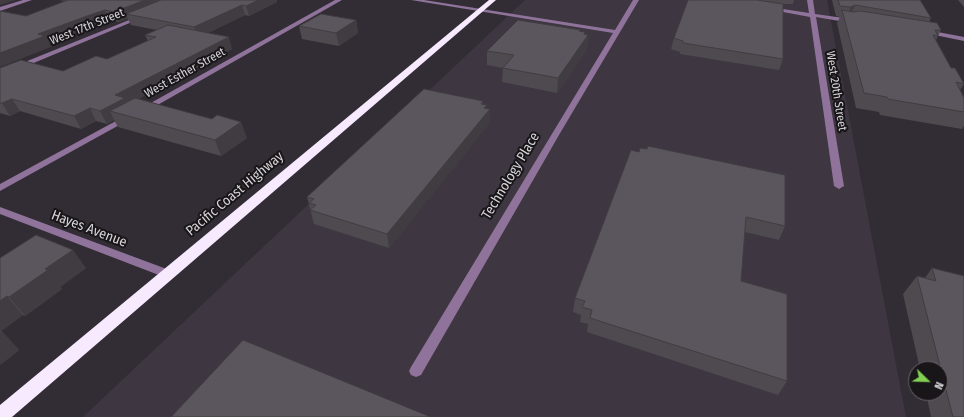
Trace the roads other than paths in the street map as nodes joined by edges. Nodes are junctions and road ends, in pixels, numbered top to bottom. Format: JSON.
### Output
{"nodes":[{"id":1,"x":29,"y":0,"type":"edge"},
{"id":2,"x":340,"y":0,"type":"edge"},
{"id":3,"x":414,"y":0,"type":"edge"},
{"id":4,"x":493,"y":0,"type":"edge"},
{"id":5,"x":636,"y":0,"type":"edge"},
{"id":6,"x":810,"y":0,"type":"edge"},
{"id":7,"x":767,"y":9,"type":"edge"},
{"id":8,"x":0,"y":10,"type":"edge"},
{"id":9,"x":481,"y":10,"type":"junction"},
{"id":10,"x":147,"y":15,"type":"edge"},
{"id":11,"x":812,"y":15,"type":"junction"},
{"id":12,"x":858,"y":21,"type":"edge"},
{"id":13,"x":617,"y":32,"type":"junction"},
{"id":14,"x":924,"y":32,"type":"edge"},
{"id":15,"x":964,"y":39,"type":"edge"},
{"id":16,"x":0,"y":75,"type":"edge"},
{"id":17,"x":839,"y":186,"type":"dead end"},
{"id":18,"x":0,"y":188,"type":"edge"},
{"id":19,"x":0,"y":210,"type":"edge"},
{"id":20,"x":168,"y":274,"type":"junction"},
{"id":21,"x":416,"y":371,"type":"dead end"},
{"id":22,"x":0,"y":416,"type":"edge"}],
"edges":[{"from":1,"to":8,"type":"street"},
{"from":2,"to":18,"type":"street","name":"West Esther Street"},
{"from":3,"to":9,"type":"street"},
{"from":4,"to":9,"type":"highway","name":"Pacific Coast Highway"},
{"from":5,"to":13,"type":"street","name":"Technology Place"},
{"from":6,"to":11,"type":"street","name":"West 20th Street"},
{"from":7,"to":11,"type":"street"},
{"from":9,"to":13,"type":"street"},
{"from":9,"to":20,"type":"highway","name":"Pacific Coast Highway"},
{"from":10,"to":16,"type":"street","name":"West 17th Street"},
{"from":11,"to":12,"type":"street"},
{"from":11,"to":17,"type":"street","name":"West 20th Street"},
{"from":13,"to":21,"type":"street","name":"Technology Place"},
{"from":14,"to":15,"type":"street"},
{"from":19,"to":20,"type":"street","name":"Hayes Avenue"},
{"from":20,"to":22,"type":"highway","name":"Pacific Coast Highway"}]}
